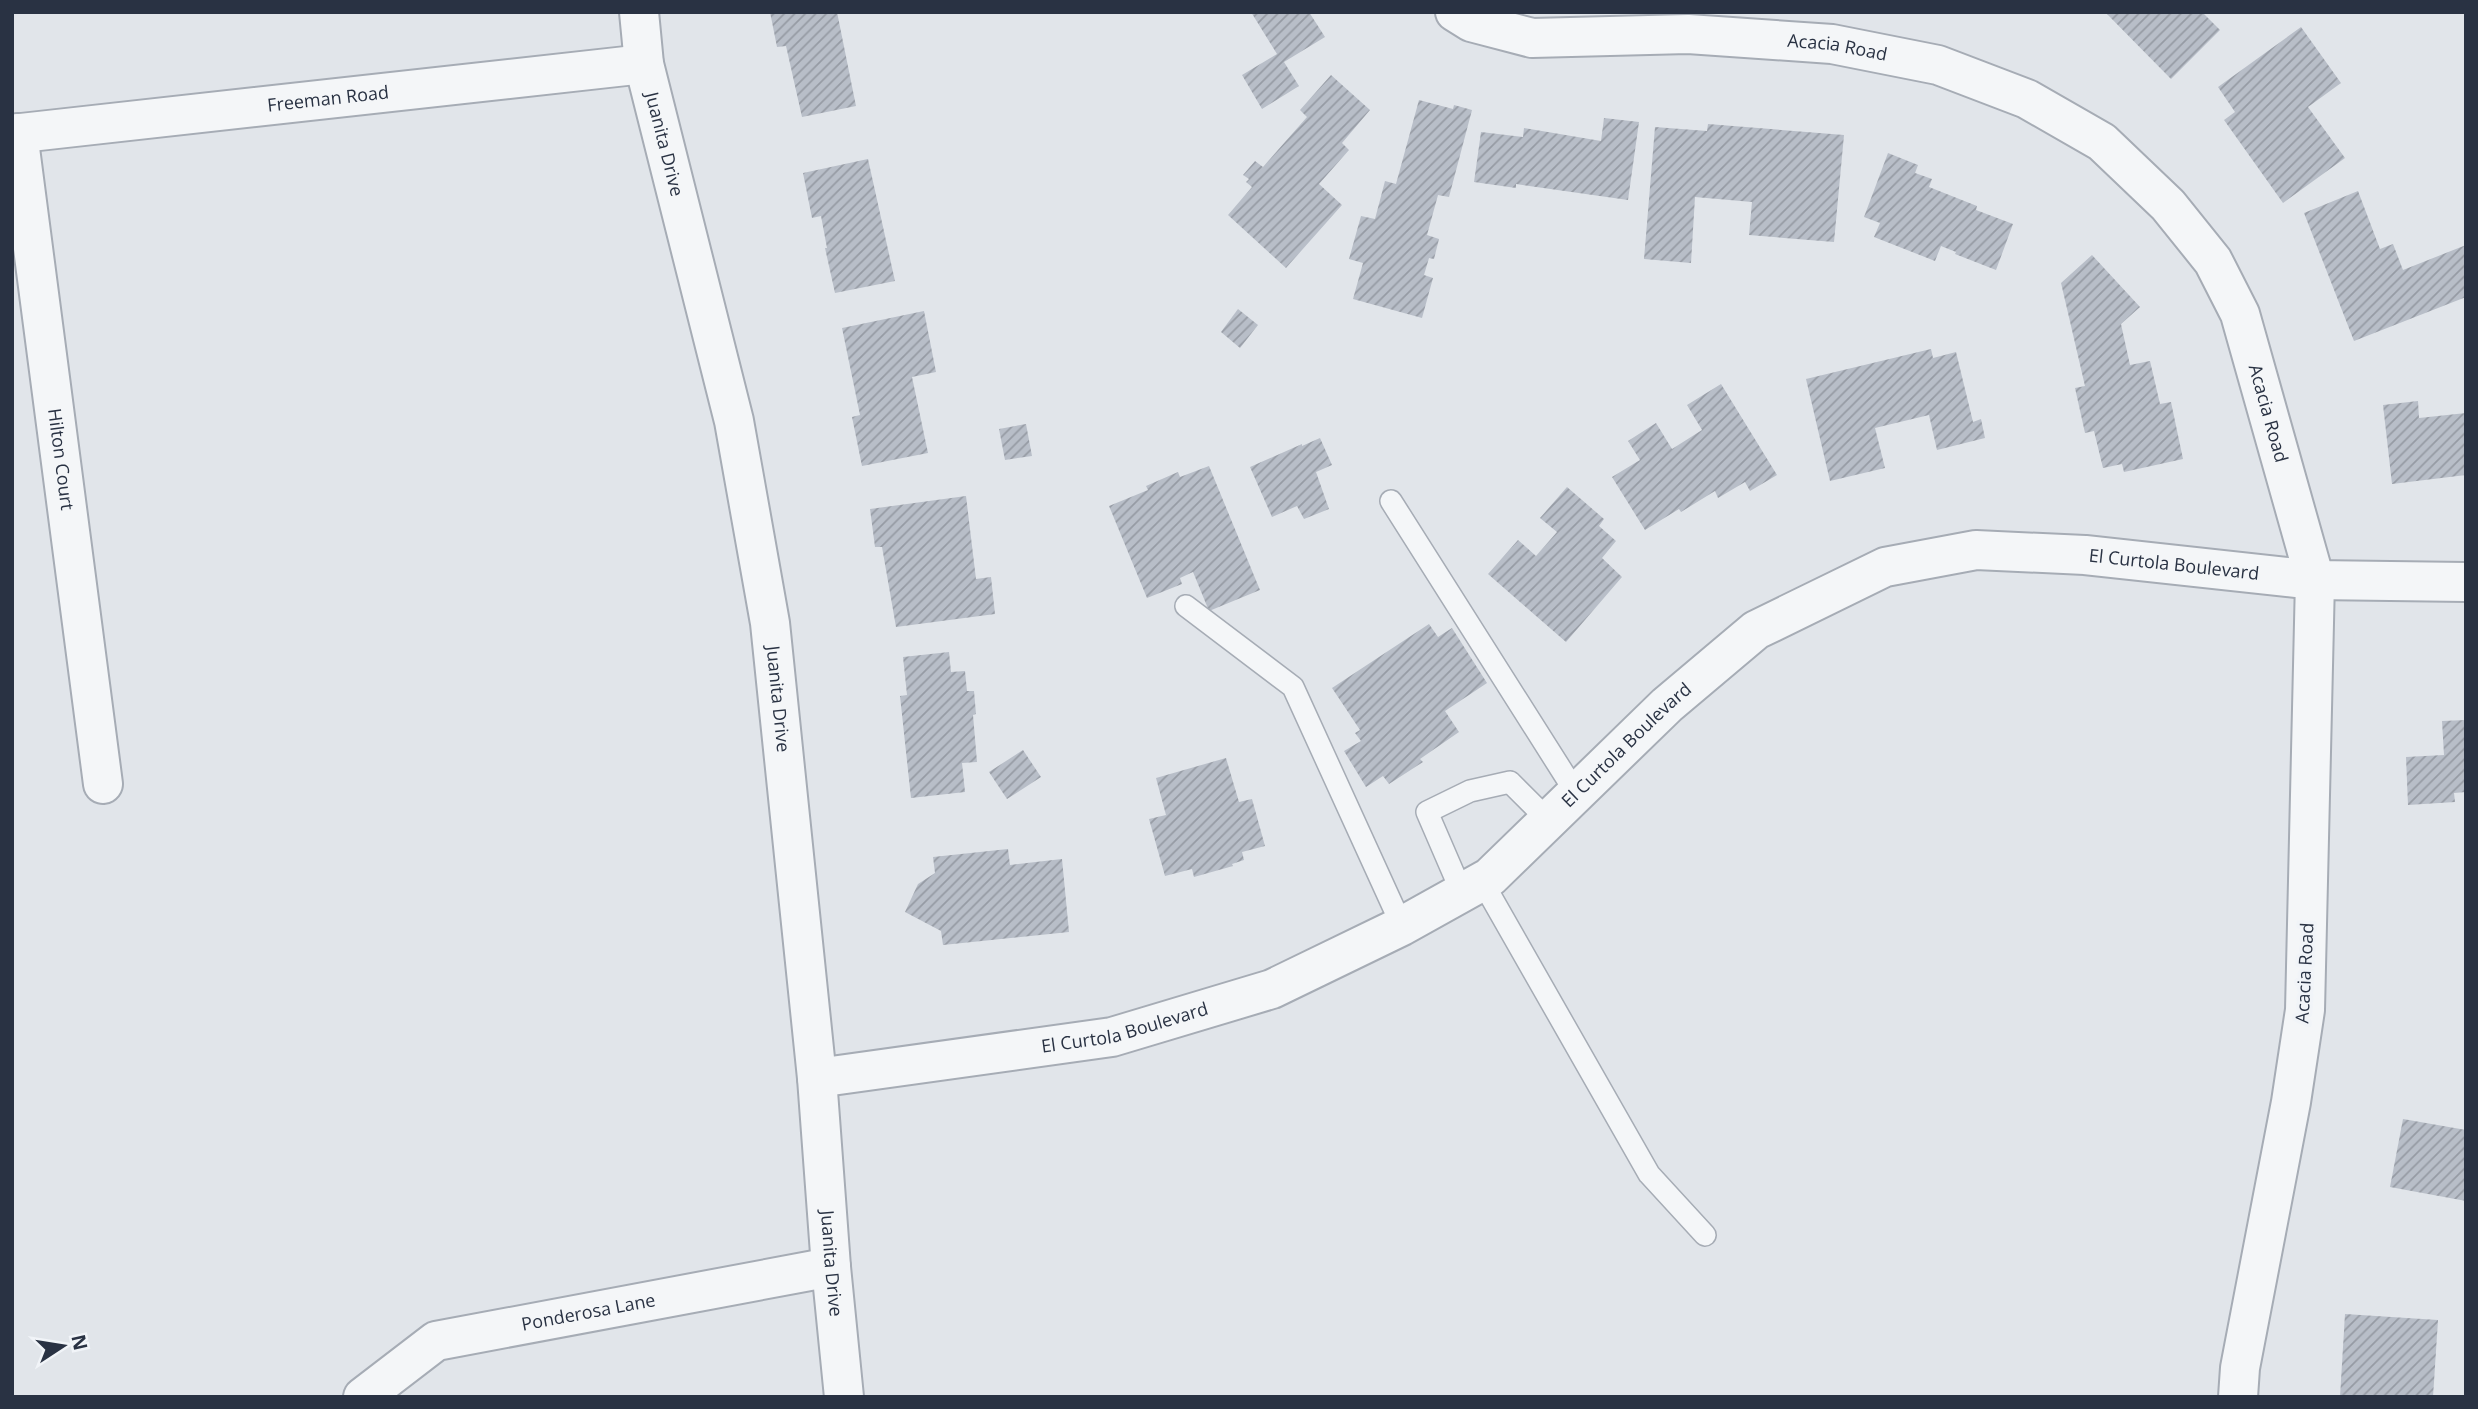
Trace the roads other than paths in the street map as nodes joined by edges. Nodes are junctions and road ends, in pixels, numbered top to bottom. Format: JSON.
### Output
{"nodes":[{"id":1,"x":639,"y":12,"type":"edge"},
{"id":2,"x":1455,"y":12,"type":"edge"},
{"id":3,"x":644,"y":64,"type":"junction"},
{"id":4,"x":15,"y":133,"type":"edge"},
{"id":5,"x":1391,"y":501,"type":"dead end"},
{"id":6,"x":2315,"y":580,"type":"junction"},
{"id":7,"x":2466,"y":582,"type":"edge"},
{"id":8,"x":1186,"y":606,"type":"dead end"},
{"id":9,"x":103,"y":784,"type":"dead end"},
{"id":10,"x":1576,"y":793,"type":"junction"},
{"id":11,"x":1548,"y":820,"type":"junction"},
{"id":12,"x":1472,"y":887,"type":"junction"},
{"id":13,"x":1402,"y":926,"type":"junction"},
{"id":14,"x":817,"y":1078,"type":"junction"},
{"id":15,"x":1705,"y":1235,"type":"dead end"},
{"id":16,"x":831,"y":1267,"type":"junction"},
{"id":17,"x":363,"y":1397,"type":"edge"},
{"id":18,"x":844,"y":1397,"type":"edge"},
{"id":19,"x":2238,"y":1397,"type":"edge"}],
"edges":[{"from":1,"to":3,"type":"street","name":"Juanita Drive"},
{"from":2,"to":6,"type":"street","name":"Acacia Road"},
{"from":3,"to":4,"type":"street","name":"Freeman Road"},
{"from":3,"to":14,"type":"street","name":"Juanita Drive"},
{"from":4,"to":9,"type":"street","name":"Hilton Court"},
{"from":5,"to":10,"type":"lane"},
{"from":6,"to":7,"type":"street","name":"El Curtola Boulevard"},
{"from":6,"to":10,"type":"street","name":"El Curtola Boulevard"},
{"from":6,"to":19,"type":"street","name":"Acacia Road"},
{"from":8,"to":13,"type":"lane"},
{"from":10,"to":11,"type":"street","name":"El Curtola Boulevard"},
{"from":11,"to":12,"type":"street","name":"El Curtola Boulevard"},
{"from":11,"to":12,"type":"lane"},
{"from":12,"to":13,"type":"street","name":"El Curtola Boulevard"},
{"from":12,"to":15,"type":"lane"},
{"from":13,"to":14,"type":"street","name":"El Curtola Boulevard"},
{"from":14,"to":16,"type":"street","name":"Juanita Drive"},
{"from":16,"to":17,"type":"street","name":"Ponderosa Lane"},
{"from":16,"to":18,"type":"street","name":"Juanita Drive"}]}
